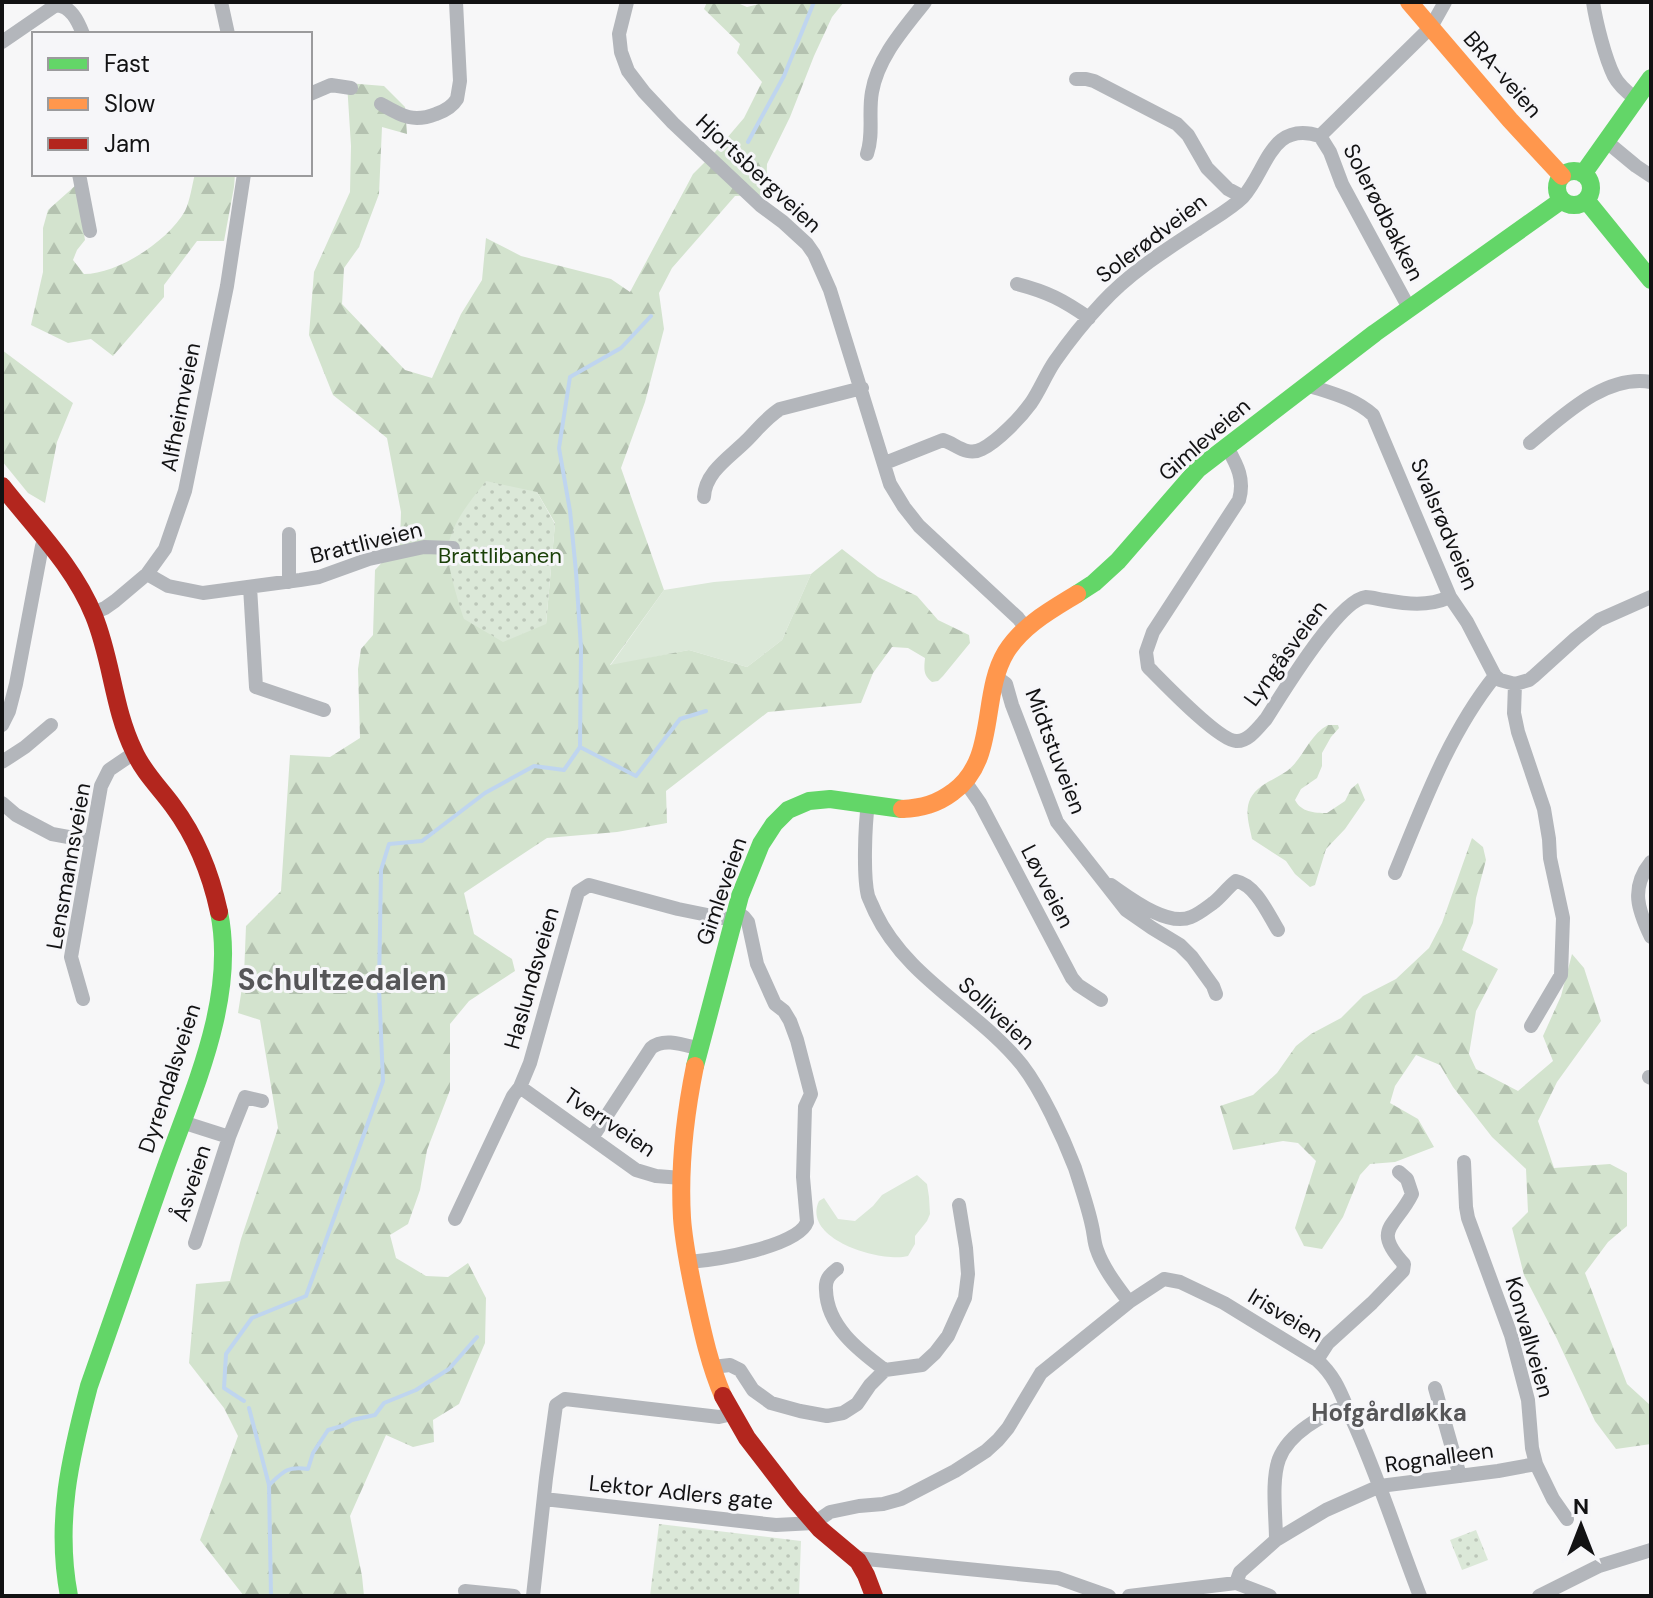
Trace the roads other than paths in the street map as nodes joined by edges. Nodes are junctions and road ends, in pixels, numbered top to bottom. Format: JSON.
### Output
{"nodes":[{"id":1,"x":221,"y":2,"type":"edge"},
{"id":2,"x":456,"y":2,"type":"edge"},
{"id":3,"x":627,"y":2,"type":"edge"},
{"id":4,"x":925,"y":2,"type":"edge"},
{"id":5,"x":1409,"y":2,"type":"edge"},
{"id":6,"x":1445,"y":2,"type":"edge"},
{"id":7,"x":1593,"y":2,"type":"edge"},
{"id":8,"x":1431,"y":27,"type":"junction"},
{"id":9,"x":82,"y":32,"type":"edge"},
{"id":10,"x":228,"y":32,"type":"edge"},
{"id":11,"x":2,"y":42,"type":"edge"},
{"id":12,"x":1651,"y":78,"type":"edge"},
{"id":13,"x":1076,"y":79,"type":"dead end"},
{"id":14,"x":351,"y":88,"type":"dead end"},
{"id":15,"x":312,"y":93,"type":"edge"},
{"id":16,"x":1636,"y":99,"type":"junction"},
{"id":17,"x":381,"y":104,"type":"dead end"},
{"id":18,"x":1320,"y":136,"type":"junction"},
{"id":19,"x":1607,"y":142,"type":"junction"},
{"id":20,"x":867,"y":154,"type":"dead end"},
{"id":21,"x":1583,"y":174,"type":"junction"},
{"id":22,"x":79,"y":176,"type":"edge"},
{"id":23,"x":244,"y":176,"type":"edge"},
{"id":24,"x":1562,"y":176,"type":"junction"},
{"id":25,"x":1651,"y":176,"type":"edge"},
{"id":26,"x":1243,"y":197,"type":"junction"},
{"id":27,"x":1562,"y":200,"type":"junction"},
{"id":28,"x":1586,"y":200,"type":"junction"},
{"id":29,"x":90,"y":231,"type":"dead end"},
{"id":30,"x":1651,"y":280,"type":"edge"},
{"id":31,"x":1017,"y":284,"type":"dead end"},
{"id":32,"x":1409,"y":308,"type":"junction"},
{"id":33,"x":1089,"y":318,"type":"junction"},
{"id":34,"x":1651,"y":382,"type":"edge"},
{"id":35,"x":1307,"y":385,"type":"junction"},
{"id":36,"x":862,"y":388,"type":"junction"},
{"id":37,"x":1530,"y":443,"type":"dead end"},
{"id":38,"x":1227,"y":447,"type":"junction"},
{"id":39,"x":885,"y":463,"type":"junction"},
{"id":40,"x":2,"y":486,"type":"edge"},
{"id":41,"x":704,"y":497,"type":"dead end"},
{"id":42,"x":289,"y":534,"type":"dead end"},
{"id":43,"x":48,"y":541,"type":"junction"},
{"id":44,"x":453,"y":548,"type":"dead end"},
{"id":45,"x":147,"y":574,"type":"junction"},
{"id":46,"x":289,"y":582,"type":"junction"},
{"id":47,"x":250,"y":587,"type":"junction"},
{"id":48,"x":1450,"y":597,"type":"junction"},
{"id":49,"x":1651,"y":597,"type":"edge"},
{"id":50,"x":93,"y":613,"type":"junction"},
{"id":51,"x":1026,"y":628,"type":"junction"},
{"id":52,"x":995,"y":676,"type":"junction"},
{"id":53,"x":1495,"y":676,"type":"junction"},
{"id":54,"x":1515,"y":684,"type":"junction"},
{"id":55,"x":324,"y":710,"type":"dead end"},
{"id":56,"x":2,"y":725,"type":"edge"},
{"id":57,"x":51,"y":725,"type":"dead end"},
{"id":58,"x":134,"y":753,"type":"junction"},
{"id":59,"x":2,"y":762,"type":"edge"},
{"id":60,"x":966,"y":783,"type":"junction"},
{"id":61,"x":2,"y":803,"type":"edge"},
{"id":62,"x":868,"y":804,"type":"junction"},
{"id":63,"x":90,"y":841,"type":"junction"},
{"id":64,"x":1651,"y":862,"type":"edge"},
{"id":65,"x":1395,"y":873,"type":"dead end"},
{"id":66,"x":1103,"y":882,"type":"junction"},
{"id":67,"x":734,"y":916,"type":"junction"},
{"id":68,"x":1278,"y":930,"type":"dead end"},
{"id":69,"x":1651,"y":937,"type":"edge"},
{"id":70,"x":1216,"y":994,"type":"dead end"},
{"id":71,"x":83,"y":999,"type":"dead end"},
{"id":72,"x":1101,"y":1000,"type":"dead end"},
{"id":73,"x":1531,"y":1026,"type":"dead end"},
{"id":74,"x":700,"y":1049,"type":"junction"},
{"id":75,"x":520,"y":1087,"type":"junction"},
{"id":76,"x":262,"y":1101,"type":"dead end"},
{"id":77,"x":182,"y":1122,"type":"junction"},
{"id":78,"x":229,"y":1137,"type":"junction"},
{"id":79,"x":592,"y":1138,"type":"junction"},
{"id":80,"x":1464,"y":1162,"type":"dead end"},
{"id":81,"x":1399,"y":1172,"type":"dead end"},
{"id":82,"x":682,"y":1178,"type":"junction"},
{"id":83,"x":959,"y":1205,"type":"dead end"},
{"id":84,"x":455,"y":1219,"type":"dead end"},
{"id":85,"x":195,"y":1243,"type":"dead end"},
{"id":86,"x":689,"y":1262,"type":"junction"},
{"id":87,"x":837,"y":1269,"type":"dead end"},
{"id":88,"x":1129,"y":1302,"type":"junction"},
{"id":89,"x":1317,"y":1360,"type":"junction"},
{"id":90,"x":713,"y":1367,"type":"junction"},
{"id":91,"x":885,"y":1370,"type":"junction"},
{"id":92,"x":1435,"y":1388,"type":"dead end"},
{"id":93,"x":1346,"y":1406,"type":"junction"},
{"id":94,"x":732,"y":1414,"type":"junction"},
{"id":95,"x":1536,"y":1464,"type":"junction"},
{"id":96,"x":1460,"y":1476,"type":"junction"},
{"id":97,"x":1380,"y":1486,"type":"junction"},
{"id":98,"x":544,"y":1499,"type":"junction"},
{"id":99,"x":1567,"y":1519,"type":"dead end"},
{"id":100,"x":814,"y":1523,"type":"junction"},
{"id":101,"x":1276,"y":1540,"type":"junction"},
{"id":102,"x":1651,"y":1550,"type":"edge"},
{"id":103,"x":856,"y":1558,"type":"junction"},
{"id":104,"x":1236,"y":1583,"type":"junction"},
{"id":105,"x":68,"y":1590,"type":"edge"},
{"id":106,"x":465,"y":1591,"type":"dead end"},
{"id":107,"x":514,"y":1596,"type":"edge"},
{"id":108,"x":533,"y":1596,"type":"edge"},
{"id":109,"x":874,"y":1596,"type":"edge"},
{"id":110,"x":1109,"y":1596,"type":"edge"},
{"id":111,"x":1129,"y":1596,"type":"edge"},
{"id":112,"x":1270,"y":1596,"type":"edge"},
{"id":113,"x":1420,"y":1596,"type":"edge"},
{"id":114,"x":1539,"y":1596,"type":"edge"}],
"edges":[{"from":1,"to":10,"type":"street"},
{"from":2,"to":17,"type":"street"},
{"from":3,"to":36,"type":"street","name":"Hjortsbergveien"},
{"from":4,"to":20,"type":"street"},
{"from":5,"to":8,"type":"street","name":"BRA-veien"},
{"from":6,"to":8,"type":"street"},
{"from":7,"to":16,"type":"street"},
{"from":8,"to":18,"type":"street"},
{"from":8,"to":24,"type":"street","name":"BRA-veien"},
{"from":9,"to":11,"type":"street"},
{"from":12,"to":16,"type":"street"},
{"from":13,"to":26,"type":"street","name":"Solerødveien"},
{"from":14,"to":15,"type":"street"},
{"from":16,"to":19,"type":"street"},
{"from":18,"to":26,"type":"street","name":"Solerødveien"},
{"from":18,"to":32,"type":"street","name":"Solerødbakken"},
{"from":19,"to":21,"type":"street"},
{"from":19,"to":25,"type":"street"},
{"from":21,"to":24,"type":"street"},
{"from":21,"to":28,"type":"street"},
{"from":22,"to":29,"type":"street"},
{"from":23,"to":45,"type":"street","name":"Alfheimveien"},
{"from":24,"to":27,"type":"street"},
{"from":26,"to":33,"type":"street","name":"Solerødveien"},
{"from":27,"to":28,"type":"street"},
{"from":27,"to":32,"type":"street","name":"Gimleveien"},
{"from":28,"to":30,"type":"street"},
{"from":31,"to":33,"type":"street"},
{"from":32,"to":35,"type":"street","name":"Gimleveien"},
{"from":33,"to":39,"type":"street","name":"Solerødveien"},
{"from":34,"to":37,"type":"street"},
{"from":35,"to":38,"type":"street","name":"Gimleveien"},
{"from":35,"to":48,"type":"street","name":"Svalsrødveien"},
{"from":36,"to":39,"type":"street","name":"Hjortsbergveien"},
{"from":36,"to":41,"type":"street"},
{"from":38,"to":48,"type":"street","name":"Lyngåsveien"},
{"from":38,"to":51,"type":"street","name":"Gimleveien"},
{"from":39,"to":51,"type":"street","name":"Hjortsbergveien"},
{"from":40,"to":43,"type":"street","name":"Dyrendalsveien"},
{"from":42,"to":46,"type":"street","name":"Brattliveien"},
{"from":43,"to":50,"type":"street","name":"Dyrendalsveien"},
{"from":43,"to":56,"type":"street"},
{"from":44,"to":46,"type":"street","name":"Brattliveien"},
{"from":45,"to":47,"type":"street","name":"Brattliveien"},
{"from":45,"to":50,"type":"street","name":"Alfheimveien"},
{"from":46,"to":47,"type":"street","name":"Brattliveien"},
{"from":47,"to":55,"type":"street"},
{"from":48,"to":53,"type":"street","name":"Svalsrødveien"},
{"from":49,"to":54,"type":"street"},
{"from":50,"to":58,"type":"street","name":"Dyrendalsveien"},
{"from":51,"to":52,"type":"street","name":"Gimleveien"},
{"from":52,"to":60,"type":"street","name":"Gimleveien"},
{"from":52,"to":66,"type":"street","name":"Midtstuveien"},
{"from":53,"to":54,"type":"street"},
{"from":53,"to":65,"type":"street"},
{"from":54,"to":73,"type":"street"},
{"from":57,"to":59,"type":"street"},
{"from":58,"to":63,"type":"street","name":"Lensmannsveien"},
{"from":58,"to":77,"type":"street","name":"Dyrendalsveien"},
{"from":60,"to":62,"type":"street","name":"Gimleveien"},
{"from":60,"to":72,"type":"street","name":"Løvveien"},
{"from":61,"to":63,"type":"street"},
{"from":62,"to":67,"type":"street","name":"Gimleveien"},
{"from":62,"to":88,"type":"street","name":"Solliveien"},
{"from":63,"to":71,"type":"street","name":"Lensmannsveien"},
{"from":64,"to":69,"type":"street"},
{"from":66,"to":68,"type":"street","name":"Midtstuveien"},
{"from":66,"to":70,"type":"street","name":"Midtstuveien"},
{"from":67,"to":74,"type":"street","name":"Gimleveien"},
{"from":67,"to":75,"type":"street","name":"Haslundsveien"},
{"from":67,"to":86,"type":"street"},
{"from":74,"to":79,"type":"street"},
{"from":74,"to":82,"type":"street","name":"Gimleveien"},
{"from":75,"to":79,"type":"street","name":"Tverrveien"},
{"from":75,"to":84,"type":"street","name":"Haslundsveien"},
{"from":76,"to":78,"type":"street","name":"Åsveien"},
{"from":77,"to":78,"type":"street","name":"Åsveien"},
{"from":77,"to":105,"type":"street","name":"Dyrendalsveien"},
{"from":78,"to":85,"type":"street","name":"Åsveien"},
{"from":79,"to":82,"type":"street","name":"Tverrveien"},
{"from":80,"to":95,"type":"street","name":"Konvallveien"},
{"from":81,"to":89,"type":"street"},
{"from":82,"to":86,"type":"street","name":"Gimleveien"},
{"from":83,"to":91,"type":"street"},
{"from":86,"to":90,"type":"street","name":"Gimleveien"},
{"from":87,"to":91,"type":"street"},
{"from":88,"to":89,"type":"street","name":"Irisveien"},
{"from":88,"to":100,"type":"street","name":"Irisveien"},
{"from":89,"to":93,"type":"street","name":"Irisveien"},
{"from":90,"to":91,"type":"street"},
{"from":90,"to":94,"type":"street","name":"Gimleveien"},
{"from":92,"to":96,"type":"street"},
{"from":93,"to":97,"type":"street","name":"Irisveien"},
{"from":93,"to":101,"type":"street"},
{"from":94,"to":98,"type":"street"},
{"from":94,"to":100,"type":"street","name":"Gimleveien"},
{"from":95,"to":96,"type":"street","name":"Rognalleen"},
{"from":95,"to":99,"type":"street","name":"Konvallveien"},
{"from":96,"to":97,"type":"street","name":"Rognalleen"},
{"from":97,"to":101,"type":"street","name":"Rognalleen"},
{"from":97,"to":113,"type":"street","name":"Irisveien"},
{"from":98,"to":100,"type":"street","name":"Lektor Adlers gate"},
{"from":98,"to":108,"type":"street"},
{"from":100,"to":103,"type":"street","name":"Gimleveien"},
{"from":101,"to":104,"type":"street","name":"Rognalleen"},
{"from":102,"to":114,"type":"street"},
{"from":103,"to":109,"type":"street","name":"Gimleveien"},
{"from":103,"to":110,"type":"street"},
{"from":104,"to":111,"type":"street"},
{"from":104,"to":112,"type":"street"},
{"from":106,"to":107,"type":"street"}]}
